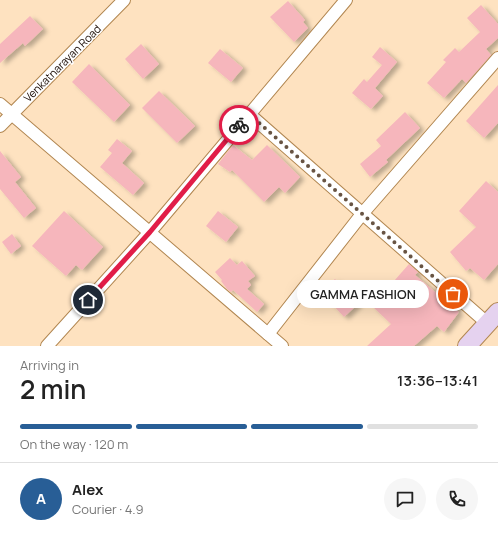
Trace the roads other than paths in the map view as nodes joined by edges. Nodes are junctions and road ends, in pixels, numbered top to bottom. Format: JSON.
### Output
{"nodes":[{"id":1,"x":124,"y":0,"type":"edge"},
{"id":2,"x":346,"y":0,"type":"edge"},
{"id":3,"x":498,"y":58,"type":"edge"},
{"id":4,"x":0,"y":104,"type":"edge"},
{"id":5,"x":11,"y":114,"type":"junction"},
{"id":6,"x":249,"y":114,"type":"junction"},
{"id":7,"x":0,"y":126,"type":"edge"},
{"id":8,"x":362,"y":214,"type":"junction"},
{"id":9,"x":150,"y":232,"type":"junction"},
{"id":10,"x":492,"y":317,"type":"edge"},
{"id":11,"x":268,"y":334,"type":"junction"},
{"id":12,"x":47,"y":346,"type":"edge"},
{"id":13,"x":282,"y":346,"type":"edge"},
{"id":14,"x":467,"y":346,"type":"edge"}],
"edges":[{"from":1,"to":5,"type":"street","name":"Venkatnarayan Road"},
{"from":2,"to":6,"type":"street"},
{"from":3,"to":8,"type":"street"},
{"from":4,"to":5,"type":"street"},
{"from":5,"to":7,"type":"street","name":"Venkatnarayan Road"},
{"from":5,"to":9,"type":"street"},
{"from":6,"to":8,"type":"street"},
{"from":6,"to":9,"type":"street"},
{"from":8,"to":10,"type":"street"},
{"from":8,"to":11,"type":"street"},
{"from":9,"to":11,"type":"street"},
{"from":9,"to":12,"type":"street"},
{"from":10,"to":14,"type":"main road"},
{"from":11,"to":13,"type":"street"}]}
